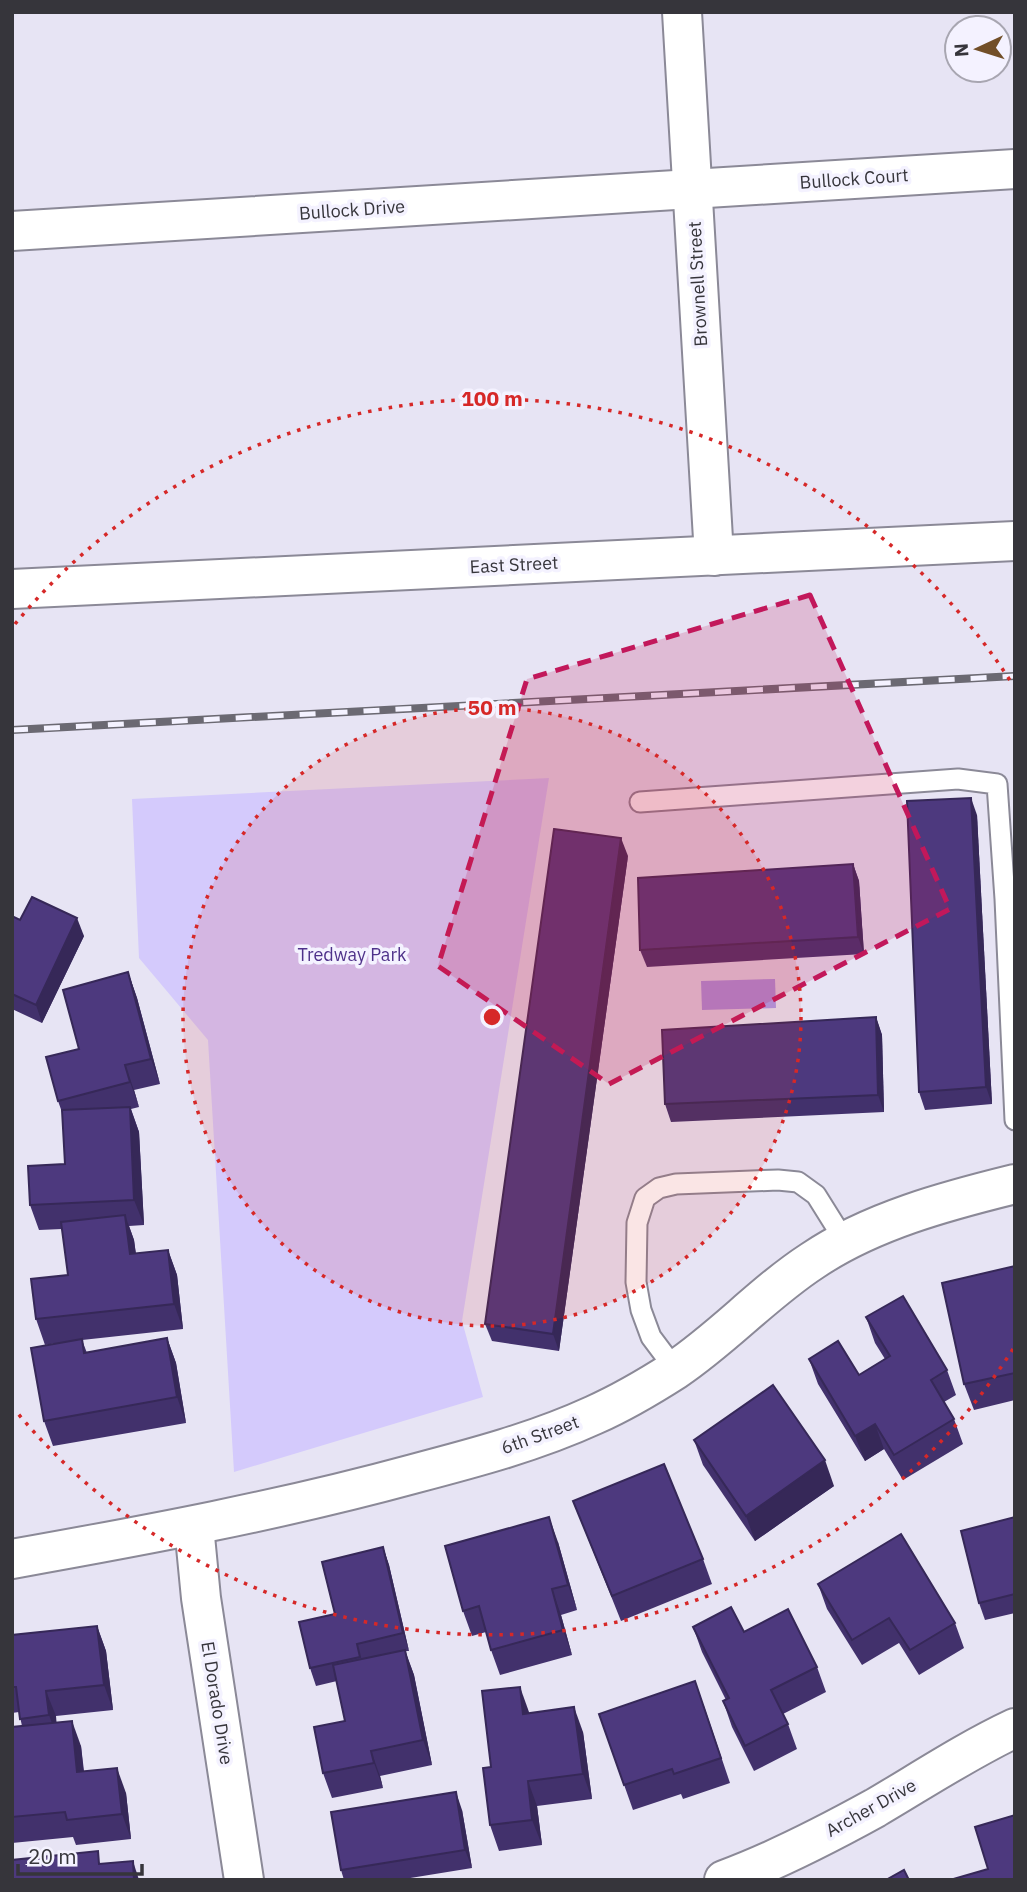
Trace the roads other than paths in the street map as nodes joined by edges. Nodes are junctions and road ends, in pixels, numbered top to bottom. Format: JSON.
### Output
{"nodes":[{"id":1,"x":682,"y":12,"type":"edge"},
{"id":2,"x":1015,"y":169,"type":"edge"},
{"id":3,"x":692,"y":189,"type":"junction"},
{"id":4,"x":12,"y":231,"type":"edge"},
{"id":5,"x":1015,"y":541,"type":"edge"},
{"id":6,"x":714,"y":556,"type":"junction"},
{"id":7,"x":12,"y":589,"type":"edge"},
{"id":8,"x":640,"y":802,"type":"dead end"},
{"id":9,"x":1015,"y":1120,"type":"edge"},
{"id":10,"x":1015,"y":1184,"type":"edge"},
{"id":11,"x":846,"y":1243,"type":"junction"},
{"id":12,"x":675,"y":1370,"type":"junction"},
{"id":13,"x":194,"y":1526,"type":"junction"},
{"id":14,"x":12,"y":1559,"type":"edge"},
{"id":15,"x":1015,"y":1728,"type":"edge"},
{"id":16,"x":244,"y":1880,"type":"edge"},
{"id":17,"x":724,"y":1880,"type":"edge"}],
"edges":[{"from":1,"to":3,"type":"street","name":"Brownell Street"},
{"from":2,"to":3,"type":"street","name":"Bullock Court"},
{"from":3,"to":4,"type":"street","name":"Bullock Drive"},
{"from":3,"to":6,"type":"street","name":"Brownell Street"},
{"from":5,"to":6,"type":"street","name":"East Street"},
{"from":6,"to":7,"type":"street","name":"East Street"},
{"from":8,"to":9,"type":"lane"},
{"from":10,"to":11,"type":"street","name":"6th Street"},
{"from":11,"to":12,"type":"street","name":"6th Street"},
{"from":11,"to":12,"type":"lane"},
{"from":12,"to":13,"type":"street","name":"6th Street"},
{"from":13,"to":14,"type":"street","name":"6th Street"},
{"from":13,"to":16,"type":"street","name":"El Dorado Drive"},
{"from":15,"to":17,"type":"street","name":"Archer Drive"}]}
